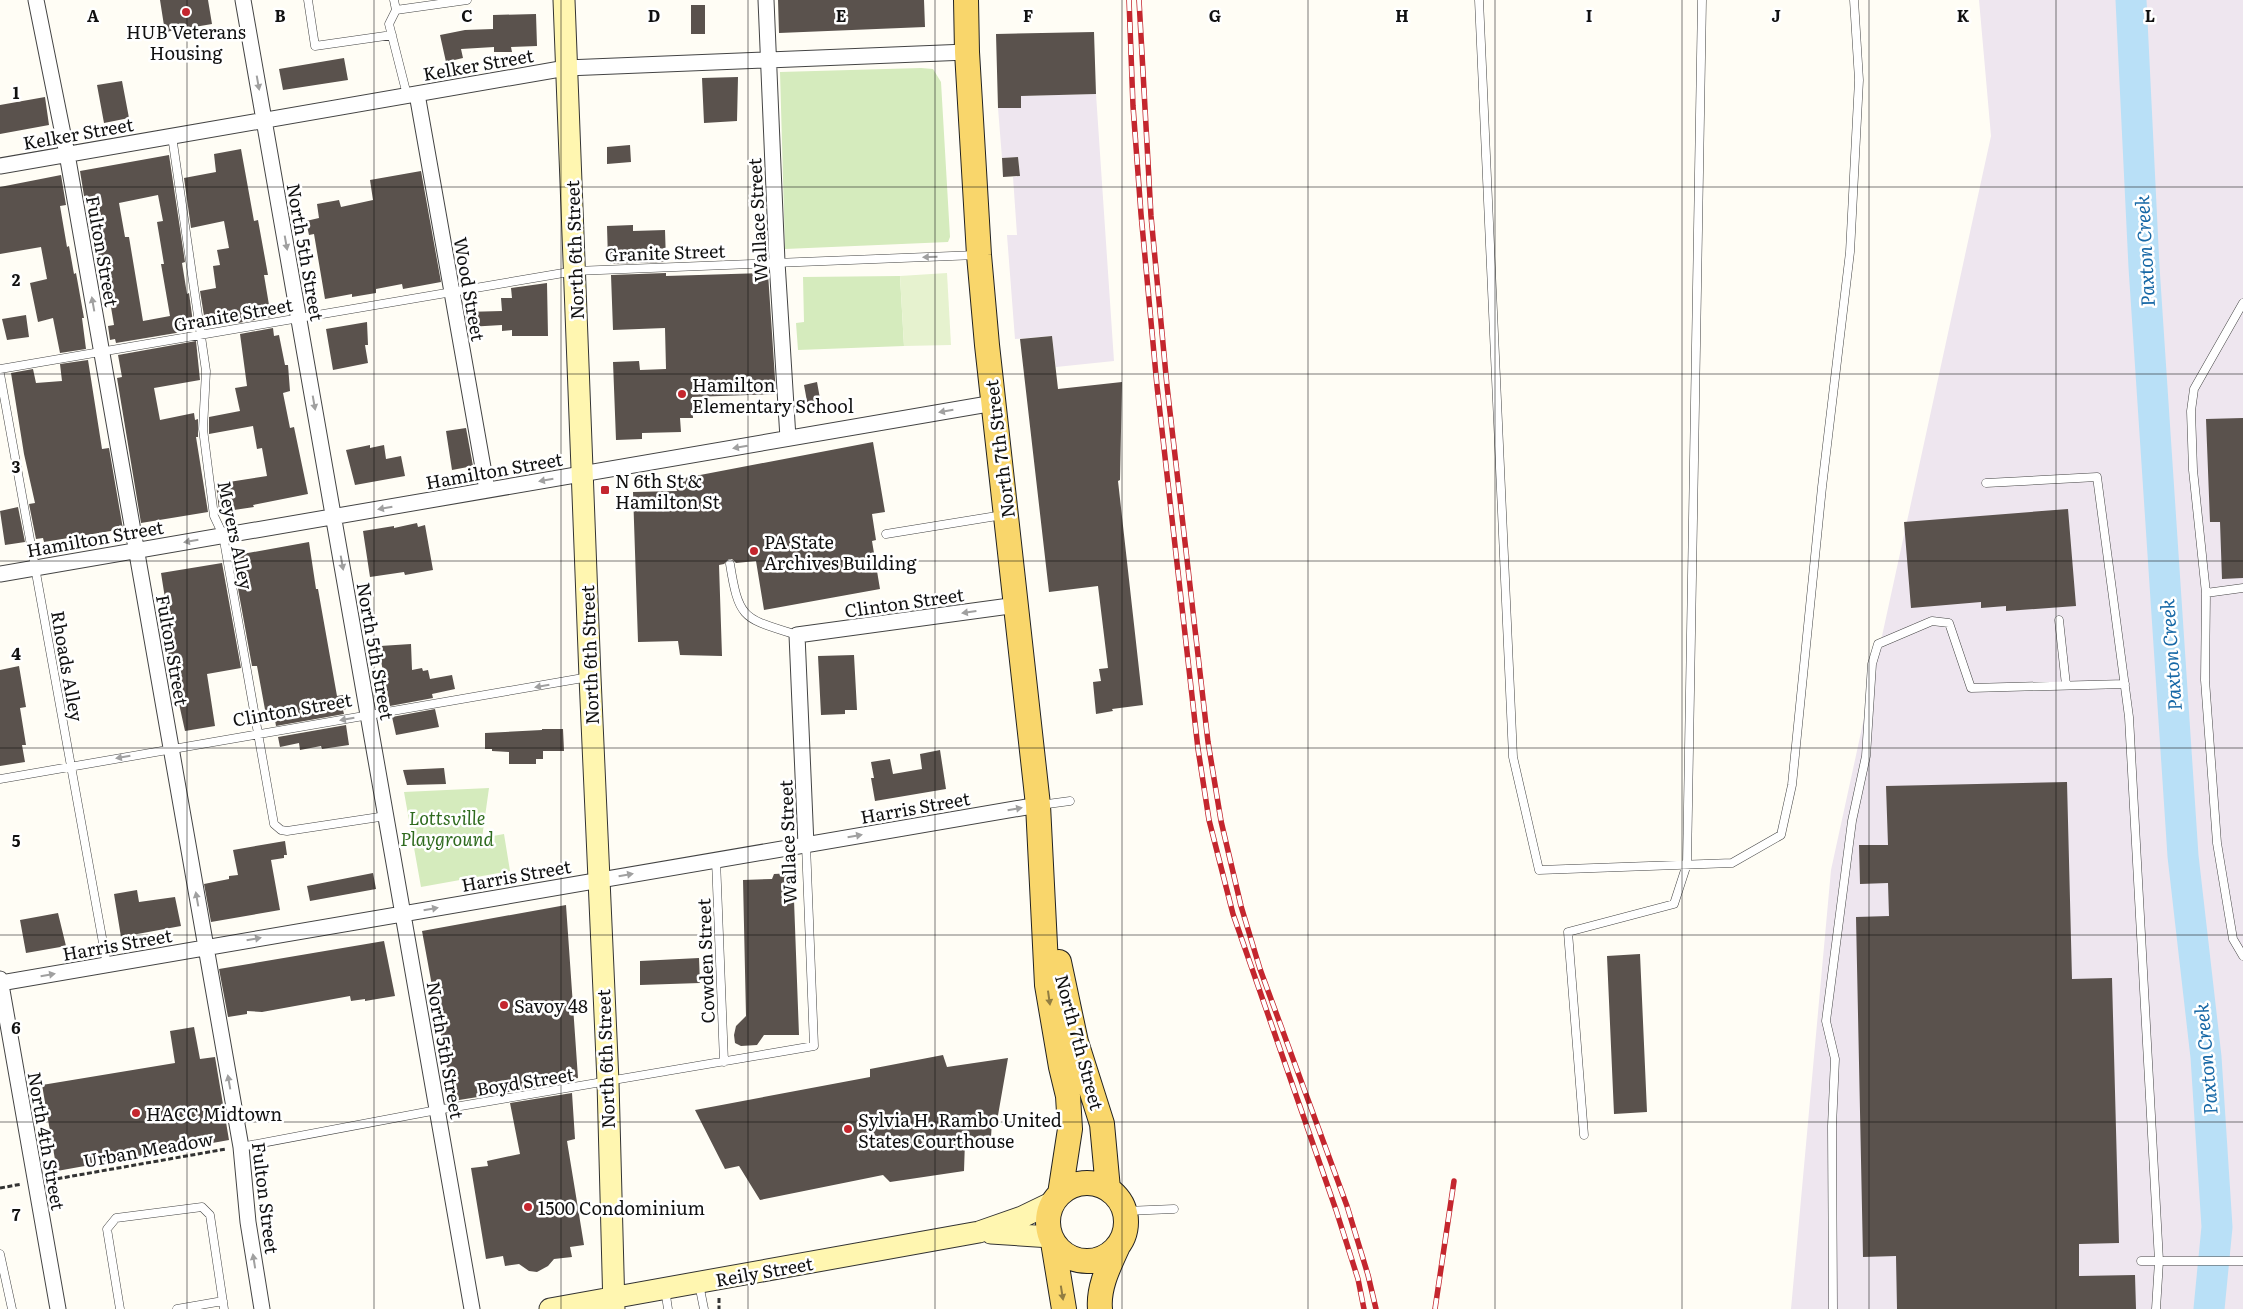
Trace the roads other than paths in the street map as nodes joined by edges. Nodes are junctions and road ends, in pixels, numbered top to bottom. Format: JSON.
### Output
{"nodes":[{"id":1,"x":36,"y":0,"type":"edge"},
{"id":2,"x":243,"y":0,"type":"edge"},
{"id":3,"x":308,"y":0,"type":"edge"},
{"id":4,"x":394,"y":0,"type":"edge"},
{"id":5,"x":467,"y":0,"type":"edge"},
{"id":6,"x":564,"y":0,"type":"edge"},
{"id":7,"x":766,"y":0,"type":"edge"},
{"id":8,"x":966,"y":0,"type":"edge"},
{"id":9,"x":1479,"y":0,"type":"edge"},
{"id":10,"x":1702,"y":0,"type":"edge"},
{"id":11,"x":1854,"y":0,"type":"edge"},
{"id":12,"x":396,"y":10,"type":"junction"},
{"id":13,"x":392,"y":35,"type":"junction"},
{"id":14,"x":967,"y":52,"type":"junction"},
{"id":15,"x":768,"y":60,"type":"junction"},
{"id":16,"x":566,"y":68,"type":"junction"},
{"id":17,"x":412,"y":95,"type":"junction"},
{"id":18,"x":264,"y":120,"type":"junction"},
{"id":19,"x":172,"y":136,"type":"junction"},
{"id":20,"x":67,"y":154,"type":"junction"},
{"id":21,"x":0,"y":166,"type":"edge"},
{"id":22,"x":979,"y":255,"type":"junction"},
{"id":23,"x":777,"y":262,"type":"junction"},
{"id":24,"x":575,"y":271,"type":"junction"},
{"id":25,"x":452,"y":292,"type":"junction"},
{"id":26,"x":2243,"y":304,"type":"edge"},
{"id":27,"x":299,"y":318,"type":"junction"},
{"id":28,"x":200,"y":335,"type":"junction"},
{"id":29,"x":102,"y":352,"type":"junction"},
{"id":30,"x":0,"y":369,"type":"edge"},
{"id":31,"x":0,"y":374,"type":"edge"},
{"id":32,"x":994,"y":402,"type":"junction"},
{"id":33,"x":788,"y":438,"type":"junction"},
{"id":34,"x":582,"y":474,"type":"junction"},
{"id":35,"x":1986,"y":483,"type":"dead end"},
{"id":36,"x":487,"y":490,"type":"junction"},
{"id":37,"x":1007,"y":514,"type":"junction"},
{"id":38,"x":334,"y":516,"type":"junction"},
{"id":39,"x":886,"y":534,"type":"dead end"},
{"id":40,"x":223,"y":535,"type":"junction"},
{"id":41,"x":136,"y":550,"type":"junction"},
{"id":42,"x":730,"y":564,"type":"dead end"},
{"id":43,"x":35,"y":568,"type":"junction"},
{"id":44,"x":0,"y":574,"type":"edge"},
{"id":45,"x":2243,"y":588,"type":"edge"},
{"id":46,"x":2206,"y":593,"type":"junction"},
{"id":47,"x":1017,"y":605,"type":"junction"},
{"id":48,"x":2059,"y":620,"type":"dead end"},
{"id":49,"x":797,"y":636,"type":"junction"},
{"id":50,"x":590,"y":677,"type":"junction"},
{"id":51,"x":2124,"y":684,"type":"junction"},
{"id":52,"x":2066,"y":685,"type":"junction"},
{"id":53,"x":368,"y":715,"type":"junction"},
{"id":54,"x":257,"y":734,"type":"junction"},
{"id":55,"x":171,"y":749,"type":"junction"},
{"id":56,"x":71,"y":766,"type":"junction"},
{"id":57,"x":0,"y":778,"type":"edge"},
{"id":58,"x":1070,"y":801,"type":"dead end"},
{"id":59,"x":1038,"y":805,"type":"junction"},
{"id":60,"x":386,"y":816,"type":"junction"},
{"id":61,"x":806,"y":845,"type":"junction"},
{"id":62,"x":716,"y":860,"type":"junction"},
{"id":63,"x":1686,"y":864,"type":"junction"},
{"id":64,"x":598,"y":880,"type":"junction"},
{"id":65,"x":1044,"y":897,"type":"junction"},
{"id":66,"x":403,"y":914,"type":"junction"},
{"id":67,"x":206,"y":948,"type":"junction"},
{"id":68,"x":2243,"y":956,"type":"edge"},
{"id":69,"x":106,"y":965,"type":"junction"},
{"id":70,"x":0,"y":981,"type":"edge"},
{"id":71,"x":814,"y":1046,"type":"joint"},
{"id":72,"x":724,"y":1062,"type":"junction"},
{"id":73,"x":608,"y":1082,"type":"junction"},
{"id":74,"x":437,"y":1110,"type":"junction"},
{"id":75,"x":1584,"y":1134,"type":"dead end"},
{"id":76,"x":241,"y":1147,"type":"junction"},
{"id":77,"x":1108,"y":1189,"type":"junction"},
{"id":78,"x":1057,"y":1198,"type":"junction"},
{"id":79,"x":1174,"y":1209,"type":"dead end"},
{"id":80,"x":1125,"y":1211,"type":"junction"},
{"id":81,"x":979,"y":1232,"type":"junction"},
{"id":82,"x":1052,"y":1240,"type":"junction"},
{"id":83,"x":1118,"y":1246,"type":"junction"},
{"id":84,"x":0,"y":1254,"type":"edge"},
{"id":85,"x":2141,"y":1261,"type":"dead end"},
{"id":86,"x":2159,"y":1261,"type":"junction"},
{"id":87,"x":2243,"y":1261,"type":"edge"},
{"id":88,"x":699,"y":1283,"type":"junction"},
{"id":89,"x":666,"y":1299,"type":"edge"},
{"id":90,"x":614,"y":1303,"type":"edge"},
{"id":91,"x":224,"y":1305,"type":"edge"},
{"id":92,"x":12,"y":1309,"type":"edge"},
{"id":93,"x":58,"y":1309,"type":"edge"},
{"id":94,"x":120,"y":1309,"type":"edge"},
{"id":95,"x":177,"y":1309,"type":"edge"},
{"id":96,"x":262,"y":1309,"type":"edge"},
{"id":97,"x":472,"y":1309,"type":"edge"},
{"id":98,"x":550,"y":1309,"type":"edge"},
{"id":99,"x":704,"y":1309,"type":"edge"},
{"id":100,"x":1064,"y":1309,"type":"edge"},
{"id":101,"x":1100,"y":1309,"type":"edge"},
{"id":102,"x":1833,"y":1309,"type":"edge"},
{"id":103,"x":2156,"y":1309,"type":"edge"}],
"edges":[{"from":1,"to":20,"type":"street","name":"Fulton Street"},
{"from":2,"to":18,"type":"street","name":"North 5th Street","one_way":true},
{"from":3,"to":13,"type":"lane"},
{"from":4,"to":12,"type":"lane"},
{"from":5,"to":12,"type":"lane"},
{"from":6,"to":16,"type":"main road","name":"North 6th Street"},
{"from":7,"to":15,"type":"street","name":"Wallace Street"},
{"from":8,"to":14,"type":"main road","name":"North 7th Street"},
{"from":9,"to":63,"type":"lane"},
{"from":10,"to":63,"type":"lane"},
{"from":11,"to":63,"type":"lane"},
{"from":12,"to":13,"type":"lane"},
{"from":13,"to":17,"type":"lane"},
{"from":14,"to":15,"type":"street","name":"Kelker Street"},
{"from":14,"to":22,"type":"main road","name":"North 7th Street"},
{"from":15,"to":16,"type":"street","name":"Kelker Street"},
{"from":15,"to":23,"type":"street","name":"Wallace Street"},
{"from":16,"to":17,"type":"street","name":"Kelker Street"},
{"from":16,"to":24,"type":"main road","name":"North 6th Street"},
{"from":17,"to":18,"type":"street","name":"Kelker Street"},
{"from":17,"to":25,"type":"street","name":"Wood Street"},
{"from":18,"to":19,"type":"street","name":"Kelker Street"},
{"from":18,"to":27,"type":"street","name":"North 5th Street","one_way":true},
{"from":19,"to":20,"type":"street","name":"Kelker Street"},
{"from":19,"to":28,"type":"lane","name":"Meyers Alley"},
{"from":20,"to":21,"type":"street","name":"Kelker Street"},
{"from":29,"to":20,"type":"street","name":"Fulton Street","one_way":true},
{"from":22,"to":23,"type":"lane","name":"Granite Street","one_way":true},
{"from":22,"to":32,"type":"main road","name":"North 7th Street"},
{"from":23,"to":24,"type":"lane","name":"Granite Street"},
{"from":23,"to":33,"type":"street","name":"Wallace Street"},
{"from":24,"to":25,"type":"lane","name":"Granite Street"},
{"from":24,"to":34,"type":"main road","name":"North 6th Street"},
{"from":25,"to":27,"type":"lane","name":"Granite Street"},
{"from":25,"to":36,"type":"street","name":"Wood Street"},
{"from":26,"to":46,"type":"lane"},
{"from":27,"to":28,"type":"lane","name":"Granite Street"},
{"from":27,"to":38,"type":"street","name":"North 5th Street","one_way":true},
{"from":28,"to":29,"type":"lane","name":"Granite Street"},
{"from":28,"to":40,"type":"lane","name":"Meyers Alley"},
{"from":29,"to":30,"type":"lane","name":"Granite Street"},
{"from":29,"to":41,"type":"street","name":"Fulton Street"},
{"from":31,"to":43,"type":"lane","name":"Rhoads Alley"},
{"from":32,"to":33,"type":"street","name":"Hamilton Street","one_way":true},
{"from":32,"to":37,"type":"main road","name":"North 7th Street"},
{"from":33,"to":34,"type":"street","name":"Hamilton Street","one_way":true},
{"from":34,"to":36,"type":"street","name":"Hamilton Street","one_way":true},
{"from":34,"to":50,"type":"main road","name":"North 6th Street"},
{"from":35,"to":51,"type":"lane"},
{"from":36,"to":38,"type":"street","name":"Hamilton Street","one_way":true},
{"from":37,"to":39,"type":"lane"},
{"from":37,"to":47,"type":"main road","name":"North 7th Street"},
{"from":38,"to":40,"type":"street","name":"Hamilton Street"},
{"from":38,"to":53,"type":"street","name":"North 5th Street","one_way":true},
{"from":40,"to":41,"type":"street","name":"Hamilton Street","one_way":true},
{"from":40,"to":54,"type":"lane","name":"Meyers Alley"},
{"from":41,"to":43,"type":"street","name":"Hamilton Street"},
{"from":41,"to":55,"type":"street","name":"Fulton Street"},
{"from":42,"to":49,"type":"lane"},
{"from":43,"to":44,"type":"street","name":"Hamilton Street"},
{"from":43,"to":56,"type":"lane","name":"Rhoads Alley"},
{"from":45,"to":46,"type":"lane"},
{"from":46,"to":68,"type":"lane"},
{"from":47,"to":49,"type":"street","name":"Clinton Street","one_way":true},
{"from":47,"to":59,"type":"main road","name":"North 7th Street"},
{"from":48,"to":52,"type":"lane"},
{"from":49,"to":61,"type":"street","name":"Wallace Street"},
{"from":50,"to":53,"type":"lane","name":"Clinton Street","one_way":true},
{"from":50,"to":64,"type":"main road","name":"North 6th Street"},
{"from":51,"to":52,"type":"lane"},
{"from":51,"to":86,"type":"lane"},
{"from":52,"to":102,"type":"lane"},
{"from":53,"to":54,"type":"lane","name":"Clinton Street","one_way":true},
{"from":53,"to":60,"type":"street","name":"North 5th Street"},
{"from":54,"to":55,"type":"lane","name":"Clinton Street"},
{"from":54,"to":60,"type":"lane","name":"Meyers Alley"},
{"from":55,"to":56,"type":"lane","name":"Clinton Street","one_way":true},
{"from":67,"to":55,"type":"street","name":"Fulton Street","one_way":true},
{"from":56,"to":57,"type":"lane","name":"Clinton Street"},
{"from":56,"to":69,"type":"lane","name":"Rhoads Alley"},
{"from":58,"to":59,"type":"lane"},
{"from":61,"to":59,"type":"street","name":"Harris Street","one_way":true},
{"from":59,"to":65,"type":"main road","name":"North 7th Street"},
{"from":60,"to":66,"type":"street","name":"North 5th Street"},
{"from":61,"to":62,"type":"street","name":"Harris Street"},
{"from":61,"to":71,"type":"lane","name":"Wallace Street"},
{"from":64,"to":62,"type":"street","name":"Harris Street","one_way":true},
{"from":62,"to":72,"type":"lane","name":"Cowden Street"},
{"from":63,"to":75,"type":"lane"},
{"from":66,"to":64,"type":"street","name":"Harris Street","one_way":true},
{"from":64,"to":73,"type":"main road","name":"North 6th Street"},
{"from":65,"to":77,"type":"main road","name":"North 7th Street"},
{"from":65,"to":78,"type":"main road","name":"North 7th Street","one_way":true},
{"from":67,"to":66,"type":"street","name":"Harris Street","one_way":true},
{"from":66,"to":74,"type":"street","name":"North 5th Street"},
{"from":67,"to":69,"type":"street","name":"Harris Street"},
{"from":76,"to":67,"type":"street","name":"Fulton Street","one_way":true},
{"from":70,"to":69,"type":"street","name":"Harris Street","one_way":true},
{"from":70,"to":93,"type":"street","name":"North 4th Street"},
{"from":71,"to":72,"type":"lane","name":"Boyd Street"},
{"from":72,"to":73,"type":"lane","name":"Boyd Street"},
{"from":73,"to":74,"type":"lane","name":"Boyd Street"},
{"from":73,"to":90,"type":"main road","name":"North 6th Street"},
{"from":74,"to":76,"type":"lane","name":"Boyd Street"},
{"from":74,"to":97,"type":"street","name":"North 5th Street"},
{"from":96,"to":76,"type":"street","name":"Fulton Street","one_way":true},
{"from":77,"to":78,"type":"main road"},
{"from":77,"to":80,"type":"main road"},
{"from":78,"to":81,"type":"main road","name":"Reily Street"},
{"from":78,"to":82,"type":"main road","name":"North 7th Street"},
{"from":79,"to":80,"type":"lane"},
{"from":80,"to":83,"type":"main road"},
{"from":81,"to":82,"type":"main road","name":"Reily Street"},
{"from":81,"to":88,"type":"main road","name":"Reily Street"},
{"from":82,"to":83,"type":"main road"},
{"from":82,"to":100,"type":"main road","name":"North 7th Street","one_way":true},
{"from":83,"to":101,"type":"main road"},
{"from":84,"to":92,"type":"lane"},
{"from":85,"to":86,"type":"lane"},
{"from":86,"to":87,"type":"lane"},
{"from":86,"to":103,"type":"lane"},
{"from":88,"to":89,"type":"main road","name":"Reily Street"},
{"from":88,"to":99,"type":"lane"},
{"from":89,"to":90,"type":"main road","name":"Reily Street"},
{"from":90,"to":98,"type":"main road","name":"Reily Street"},
{"from":91,"to":94,"type":"lane"},
{"from":91,"to":95,"type":"lane"}]}
